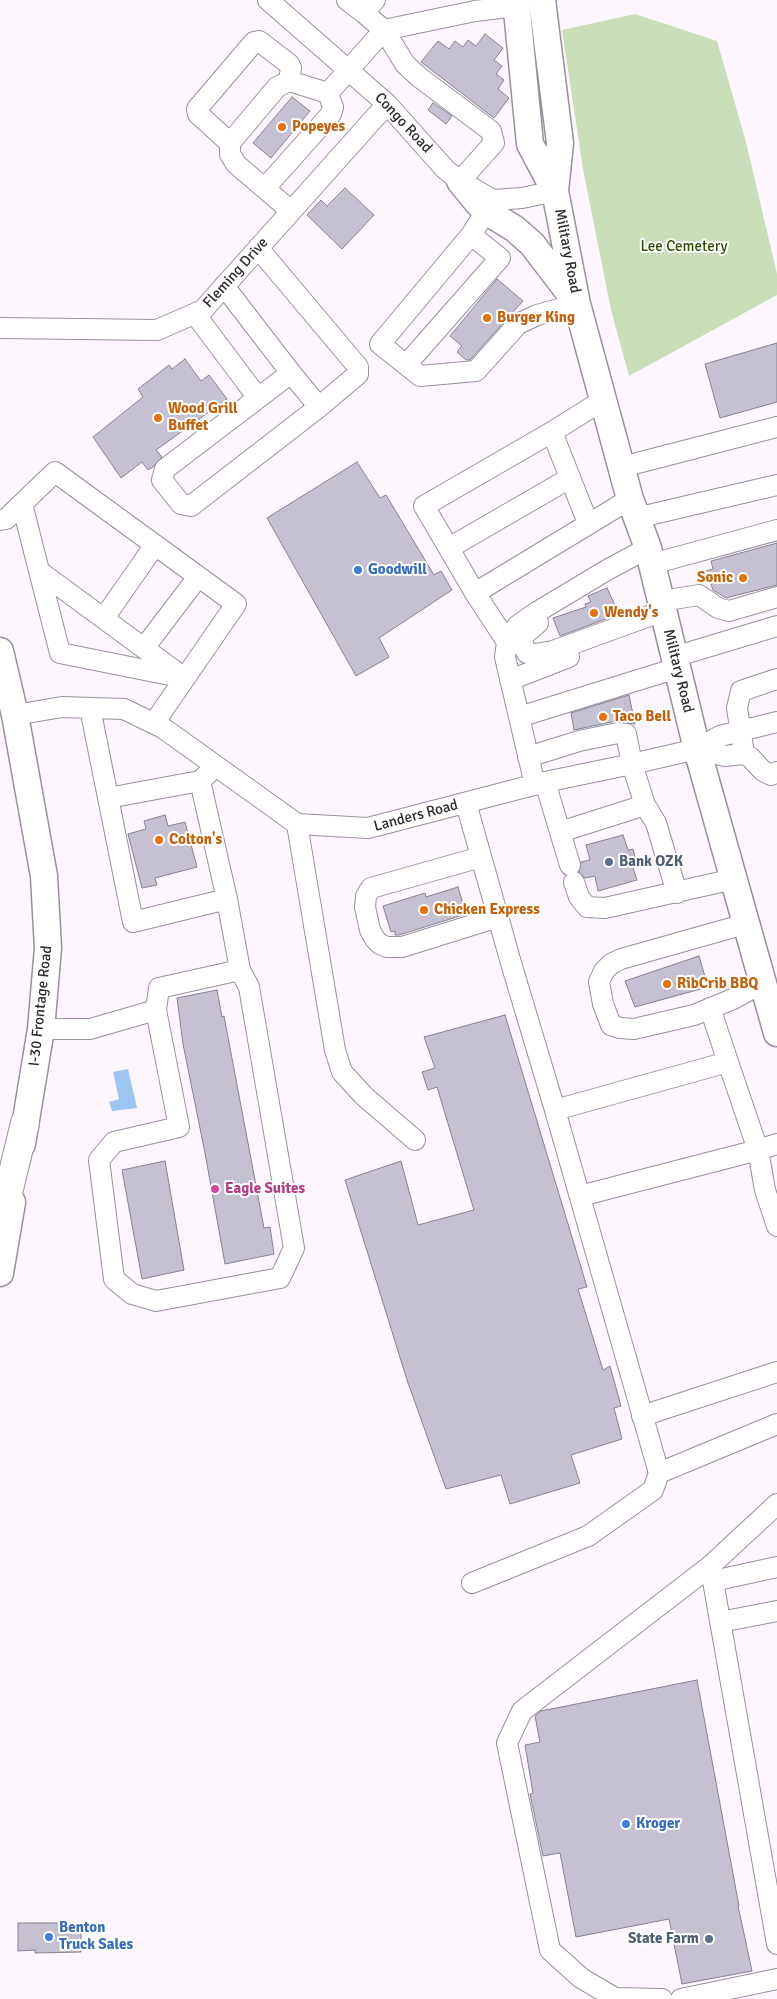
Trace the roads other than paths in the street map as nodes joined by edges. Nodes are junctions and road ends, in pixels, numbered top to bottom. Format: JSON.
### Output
{"nodes":[{"id":1,"x":268,"y":0,"type":"edge"},
{"id":2,"x":348,"y":0,"type":"edge"},
{"id":3,"x":542,"y":0,"type":"edge"},
{"id":4,"x":516,"y":3,"type":"edge"},
{"id":5,"x":474,"y":6,"type":"edge"},
{"id":6,"x":370,"y":7,"type":"edge"},
{"id":7,"x":384,"y":30,"type":"junction"},
{"id":8,"x":348,"y":70,"type":"junction"},
{"id":9,"x":290,"y":81,"type":"junction"},
{"id":10,"x":330,"y":97,"type":"junction"},
{"id":11,"x":387,"y":104,"type":"junction"},
{"id":12,"x":230,"y":143,"type":"junction"},
{"id":13,"x":460,"y":182,"type":"junction"},
{"id":14,"x":265,"y":188,"type":"junction"},
{"id":15,"x":555,"y":191,"type":"junction"},
{"id":16,"x":489,"y":205,"type":"junction"},
{"id":17,"x":291,"y":211,"type":"junction"},
{"id":18,"x":467,"y":240,"type":"junction"},
{"id":19,"x":258,"y":248,"type":"junction"},
{"id":20,"x":224,"y":286,"type":"junction"},
{"id":21,"x":577,"y":304,"type":"junction"},
{"id":22,"x":195,"y":314,"type":"junction"},
{"id":23,"x":0,"y":328,"type":"edge"},
{"id":24,"x":406,"y":365,"type":"junction"},
{"id":25,"x":291,"y":372,"type":"junction"},
{"id":26,"x":258,"y":398,"type":"junction"},
{"id":27,"x":603,"y":400,"type":"junction"},
{"id":28,"x":319,"y":407,"type":"junction"},
{"id":29,"x":777,"y":427,"type":"edge"},
{"id":30,"x":552,"y":432,"type":"junction"},
{"id":31,"x":622,"y":467,"type":"junction"},
{"id":32,"x":570,"y":478,"type":"junction"},
{"id":33,"x":777,"y":485,"type":"edge"},
{"id":34,"x":22,"y":504,"type":"junction"},
{"id":35,"x":633,"y":509,"type":"junction"},
{"id":36,"x":0,"y":520,"type":"edge"},
{"id":37,"x":588,"y":523,"type":"junction"},
{"id":38,"x":777,"y":530,"type":"edge"},
{"id":39,"x":155,"y":545,"type":"junction"},
{"id":40,"x":449,"y":548,"type":"junction"},
{"id":41,"x":650,"y":556,"type":"junction"},
{"id":42,"x":40,"y":572,"type":"junction"},
{"id":43,"x":198,"y":576,"type":"junction"},
{"id":44,"x":475,"y":593,"type":"junction"},
{"id":45,"x":563,"y":596,"type":"junction"},
{"id":46,"x":777,"y":597,"type":"edge"},
{"id":47,"x":663,"y":611,"type":"junction"},
{"id":48,"x":104,"y":618,"type":"junction"},
{"id":49,"x":777,"y":626,"type":"edge"},
{"id":50,"x":507,"y":642,"type":"junction"},
{"id":51,"x":144,"y":648,"type":"junction"},
{"id":52,"x":0,"y":651,"type":"edge"},
{"id":53,"x":676,"y":662,"type":"junction"},
{"id":54,"x":185,"y":678,"type":"junction"},
{"id":55,"x":777,"y":679,"type":"edge"},
{"id":56,"x":510,"y":680,"type":"junction"},
{"id":57,"x":90,"y":708,"type":"junction"},
{"id":58,"x":15,"y":715,"type":"junction"},
{"id":59,"x":519,"y":717,"type":"junction"},
{"id":60,"x":777,"y":722,"type":"edge"},
{"id":61,"x":154,"y":723,"type":"junction"},
{"id":62,"x":741,"y":731,"type":"junction"},
{"id":63,"x":697,"y":748,"type":"junction"},
{"id":64,"x":744,"y":754,"type":"junction"},
{"id":65,"x":528,"y":757,"type":"junction"},
{"id":66,"x":632,"y":764,"type":"junction"},
{"id":67,"x":215,"y":767,"type":"junction"},
{"id":68,"x":777,"y":772,"type":"edge"},
{"id":69,"x":200,"y":781,"type":"junction"},
{"id":70,"x":540,"y":784,"type":"junction"},
{"id":71,"x":108,"y":798,"type":"junction"},
{"id":72,"x":466,"y":803,"type":"junction"},
{"id":73,"x":645,"y":805,"type":"junction"},
{"id":74,"x":297,"y":824,"type":"junction"},
{"id":75,"x":560,"y":832,"type":"junction"},
{"id":76,"x":481,"y":857,"type":"junction"},
{"id":77,"x":734,"y":879,"type":"junction"},
{"id":78,"x":677,"y":893,"type":"junction"},
{"id":79,"x":228,"y":899,"type":"junction"},
{"id":80,"x":498,"y":917,"type":"junction"},
{"id":81,"x":745,"y":924,"type":"junction"},
{"id":82,"x":240,"y":970,"type":"junction"},
{"id":83,"x":762,"y":983,"type":"junction"},
{"id":84,"x":710,"y":1008,"type":"junction"},
{"id":85,"x":156,"y":1010,"type":"junction"},
{"id":86,"x":41,"y":1029,"type":"junction"},
{"id":87,"x":777,"y":1033,"type":"edge"},
{"id":88,"x":728,"y":1062,"type":"junction"},
{"id":89,"x":555,"y":1110,"type":"junction"},
{"id":90,"x":25,"y":1123,"type":"junction"},
{"id":91,"x":415,"y":1140,"type":"dead end"},
{"id":92,"x":777,"y":1144,"type":"edge"},
{"id":93,"x":758,"y":1150,"type":"junction"},
{"id":94,"x":580,"y":1196,"type":"junction"},
{"id":95,"x":0,"y":1226,"type":"edge"},
{"id":96,"x":777,"y":1226,"type":"edge"},
{"id":97,"x":0,"y":1273,"type":"edge"},
{"id":98,"x":777,"y":1372,"type":"edge"},
{"id":99,"x":642,"y":1416,"type":"junction"},
{"id":100,"x":777,"y":1424,"type":"edge"},
{"id":101,"x":659,"y":1474,"type":"junction"},
{"id":102,"x":776,"y":1510,"type":"edge"},
{"id":103,"x":777,"y":1567,"type":"edge"},
{"id":104,"x":711,"y":1574,"type":"junction"},
{"id":105,"x":472,"y":1583,"type":"dead end"},
{"id":106,"x":777,"y":1611,"type":"edge"},
{"id":107,"x":720,"y":1622,"type":"junction"},
{"id":108,"x":769,"y":1856,"type":"edge"},
{"id":109,"x":777,"y":1944,"type":"edge"},
{"id":110,"x":777,"y":1980,"type":"edge"},
{"id":111,"x":662,"y":1999,"type":"edge"},
{"id":112,"x":681,"y":1999,"type":"edge"}],
"edges":[{"from":1,"to":8,"type":"street","name":"Congo Road"},
{"from":2,"to":6,"type":"street"},
{"from":3,"to":15,"type":"main road","name":"Military Road"},
{"from":4,"to":5,"type":"street"},
{"from":4,"to":15,"type":"main road","name":"Military Road"},
{"from":5,"to":7,"type":"street"},
{"from":6,"to":7,"type":"street"},
{"from":7,"to":8,"type":"street"},
{"from":7,"to":13,"type":"street"},
{"from":8,"to":10,"type":"street"},
{"from":8,"to":11,"type":"street","name":"Congo Road"},
{"from":9,"to":10,"type":"street"},
{"from":9,"to":10,"type":"street"},
{"from":9,"to":12,"type":"street"},
{"from":9,"to":12,"type":"street"},
{"from":10,"to":14,"type":"street"},
{"from":11,"to":13,"type":"street","name":"Congo Road"},
{"from":11,"to":17,"type":"street","name":"Fleming Drive"},
{"from":12,"to":14,"type":"street"},
{"from":13,"to":16,"type":"main road"},
{"from":14,"to":17,"type":"street"},
{"from":15,"to":16,"type":"street"},
{"from":15,"to":21,"type":"main road","name":"Military Road"},
{"from":16,"to":18,"type":"street"},
{"from":16,"to":21,"type":"main road"},
{"from":17,"to":19,"type":"street","name":"Fleming Drive"},
{"from":18,"to":24,"type":"street"},
{"from":18,"to":24,"type":"street"},
{"from":19,"to":20,"type":"street","name":"Fleming Drive"},
{"from":19,"to":28,"type":"street"},
{"from":20,"to":22,"type":"street","name":"Fleming Drive"},
{"from":20,"to":25,"type":"street"},
{"from":21,"to":24,"type":"street"},
{"from":21,"to":27,"type":"main road","name":"Military Road"},
{"from":22,"to":23,"type":"street","name":"Fleming Drive"},
{"from":22,"to":26,"type":"street"},
{"from":25,"to":26,"type":"street"},
{"from":25,"to":28,"type":"street"},
{"from":26,"to":28,"type":"street"},
{"from":27,"to":30,"type":"street"},
{"from":27,"to":31,"type":"main road","name":"Military Road"},
{"from":29,"to":31,"type":"street"},
{"from":30,"to":32,"type":"street"},
{"from":30,"to":40,"type":"street"},
{"from":31,"to":35,"type":"main road","name":"Military Road"},
{"from":32,"to":37,"type":"street"},
{"from":32,"to":40,"type":"street"},
{"from":33,"to":35,"type":"street"},
{"from":34,"to":36,"type":"street"},
{"from":34,"to":39,"type":"street"},
{"from":34,"to":42,"type":"street"},
{"from":35,"to":37,"type":"street"},
{"from":35,"to":41,"type":"main road","name":"Military Road"},
{"from":37,"to":44,"type":"street"},
{"from":38,"to":41,"type":"street"},
{"from":39,"to":43,"type":"street"},
{"from":39,"to":48,"type":"street"},
{"from":40,"to":44,"type":"street"},
{"from":41,"to":45,"type":"street"},
{"from":41,"to":47,"type":"main road","name":"Military Road"},
{"from":42,"to":48,"type":"street"},
{"from":42,"to":54,"type":"street"},
{"from":43,"to":51,"type":"street"},
{"from":43,"to":54,"type":"street"},
{"from":44,"to":50,"type":"street"},
{"from":45,"to":47,"type":"street"},
{"from":45,"to":50,"type":"street"},
{"from":46,"to":47,"type":"street"},
{"from":47,"to":53,"type":"main road","name":"Military Road"},
{"from":47,"to":56,"type":"street"},
{"from":48,"to":51,"type":"street"},
{"from":49,"to":53,"type":"street"},
{"from":50,"to":56,"type":"street"},
{"from":51,"to":54,"type":"street"},
{"from":52,"to":58,"type":"main road","name":"I-30 Frontage Road"},
{"from":53,"to":59,"type":"street"},
{"from":53,"to":63,"type":"main road","name":"Military Road"},
{"from":54,"to":61,"type":"street"},
{"from":55,"to":62,"type":"street"},
{"from":56,"to":59,"type":"street"},
{"from":57,"to":58,"type":"street"},
{"from":57,"to":61,"type":"street"},
{"from":57,"to":71,"type":"street"},
{"from":58,"to":86,"type":"main road","name":"I-30 Frontage Road"},
{"from":59,"to":65,"type":"street"},
{"from":60,"to":62,"type":"street","name":"Landers Road"},
{"from":61,"to":67,"type":"street"},
{"from":62,"to":63,"type":"street","name":"Landers Road"},
{"from":62,"to":64,"type":"street"},
{"from":63,"to":64,"type":"street"},
{"from":63,"to":66,"type":"street","name":"Landers Road"},
{"from":63,"to":77,"type":"main road","name":"Military Road"},
{"from":64,"to":68,"type":"street"},
{"from":65,"to":66,"type":"street"},
{"from":65,"to":70,"type":"street"},
{"from":66,"to":70,"type":"street","name":"Landers Road"},
{"from":66,"to":73,"type":"street"},
{"from":67,"to":69,"type":"street"},
{"from":67,"to":74,"type":"street"},
{"from":69,"to":71,"type":"street"},
{"from":69,"to":79,"type":"street"},
{"from":70,"to":72,"type":"street","name":"Landers Road"},
{"from":70,"to":75,"type":"street"},
{"from":71,"to":79,"type":"street"},
{"from":72,"to":74,"type":"street","name":"Landers Road"},
{"from":72,"to":76,"type":"street"},
{"from":73,"to":75,"type":"street"},
{"from":73,"to":78,"type":"street"},
{"from":74,"to":91,"type":"street"},
{"from":75,"to":78,"type":"street"},
{"from":76,"to":80,"type":"street"},
{"from":76,"to":80,"type":"street"},
{"from":77,"to":78,"type":"street"},
{"from":77,"to":81,"type":"main road","name":"Military Road"},
{"from":79,"to":82,"type":"street"},
{"from":80,"to":89,"type":"street"},
{"from":81,"to":83,"type":"main road","name":"Military Road"},
{"from":81,"to":84,"type":"street"},
{"from":82,"to":85,"type":"street"},
{"from":82,"to":85,"type":"street"},
{"from":83,"to":84,"type":"street"},
{"from":83,"to":87,"type":"main road","name":"Military Road"},
{"from":84,"to":88,"type":"street"},
{"from":85,"to":86,"type":"street"},
{"from":86,"to":90,"type":"main road","name":"I-30 Frontage Road"},
{"from":88,"to":89,"type":"street"},
{"from":88,"to":93,"type":"street"},
{"from":89,"to":94,"type":"street"},
{"from":90,"to":95,"type":"highway"},
{"from":90,"to":97,"type":"main road","name":"I-30 Frontage Road"},
{"from":92,"to":93,"type":"street"},
{"from":93,"to":94,"type":"street"},
{"from":93,"to":96,"type":"street"},
{"from":94,"to":99,"type":"street"},
{"from":98,"to":99,"type":"street"},
{"from":99,"to":101,"type":"street"},
{"from":100,"to":101,"type":"street"},
{"from":101,"to":105,"type":"street"},
{"from":102,"to":104,"type":"street"},
{"from":103,"to":104,"type":"street"},
{"from":104,"to":107,"type":"street"},
{"from":104,"to":111,"type":"street"},
{"from":106,"to":107,"type":"street"},
{"from":107,"to":108,"type":"street"},
{"from":108,"to":109,"type":"street"},
{"from":110,"to":112,"type":"street"}]}
